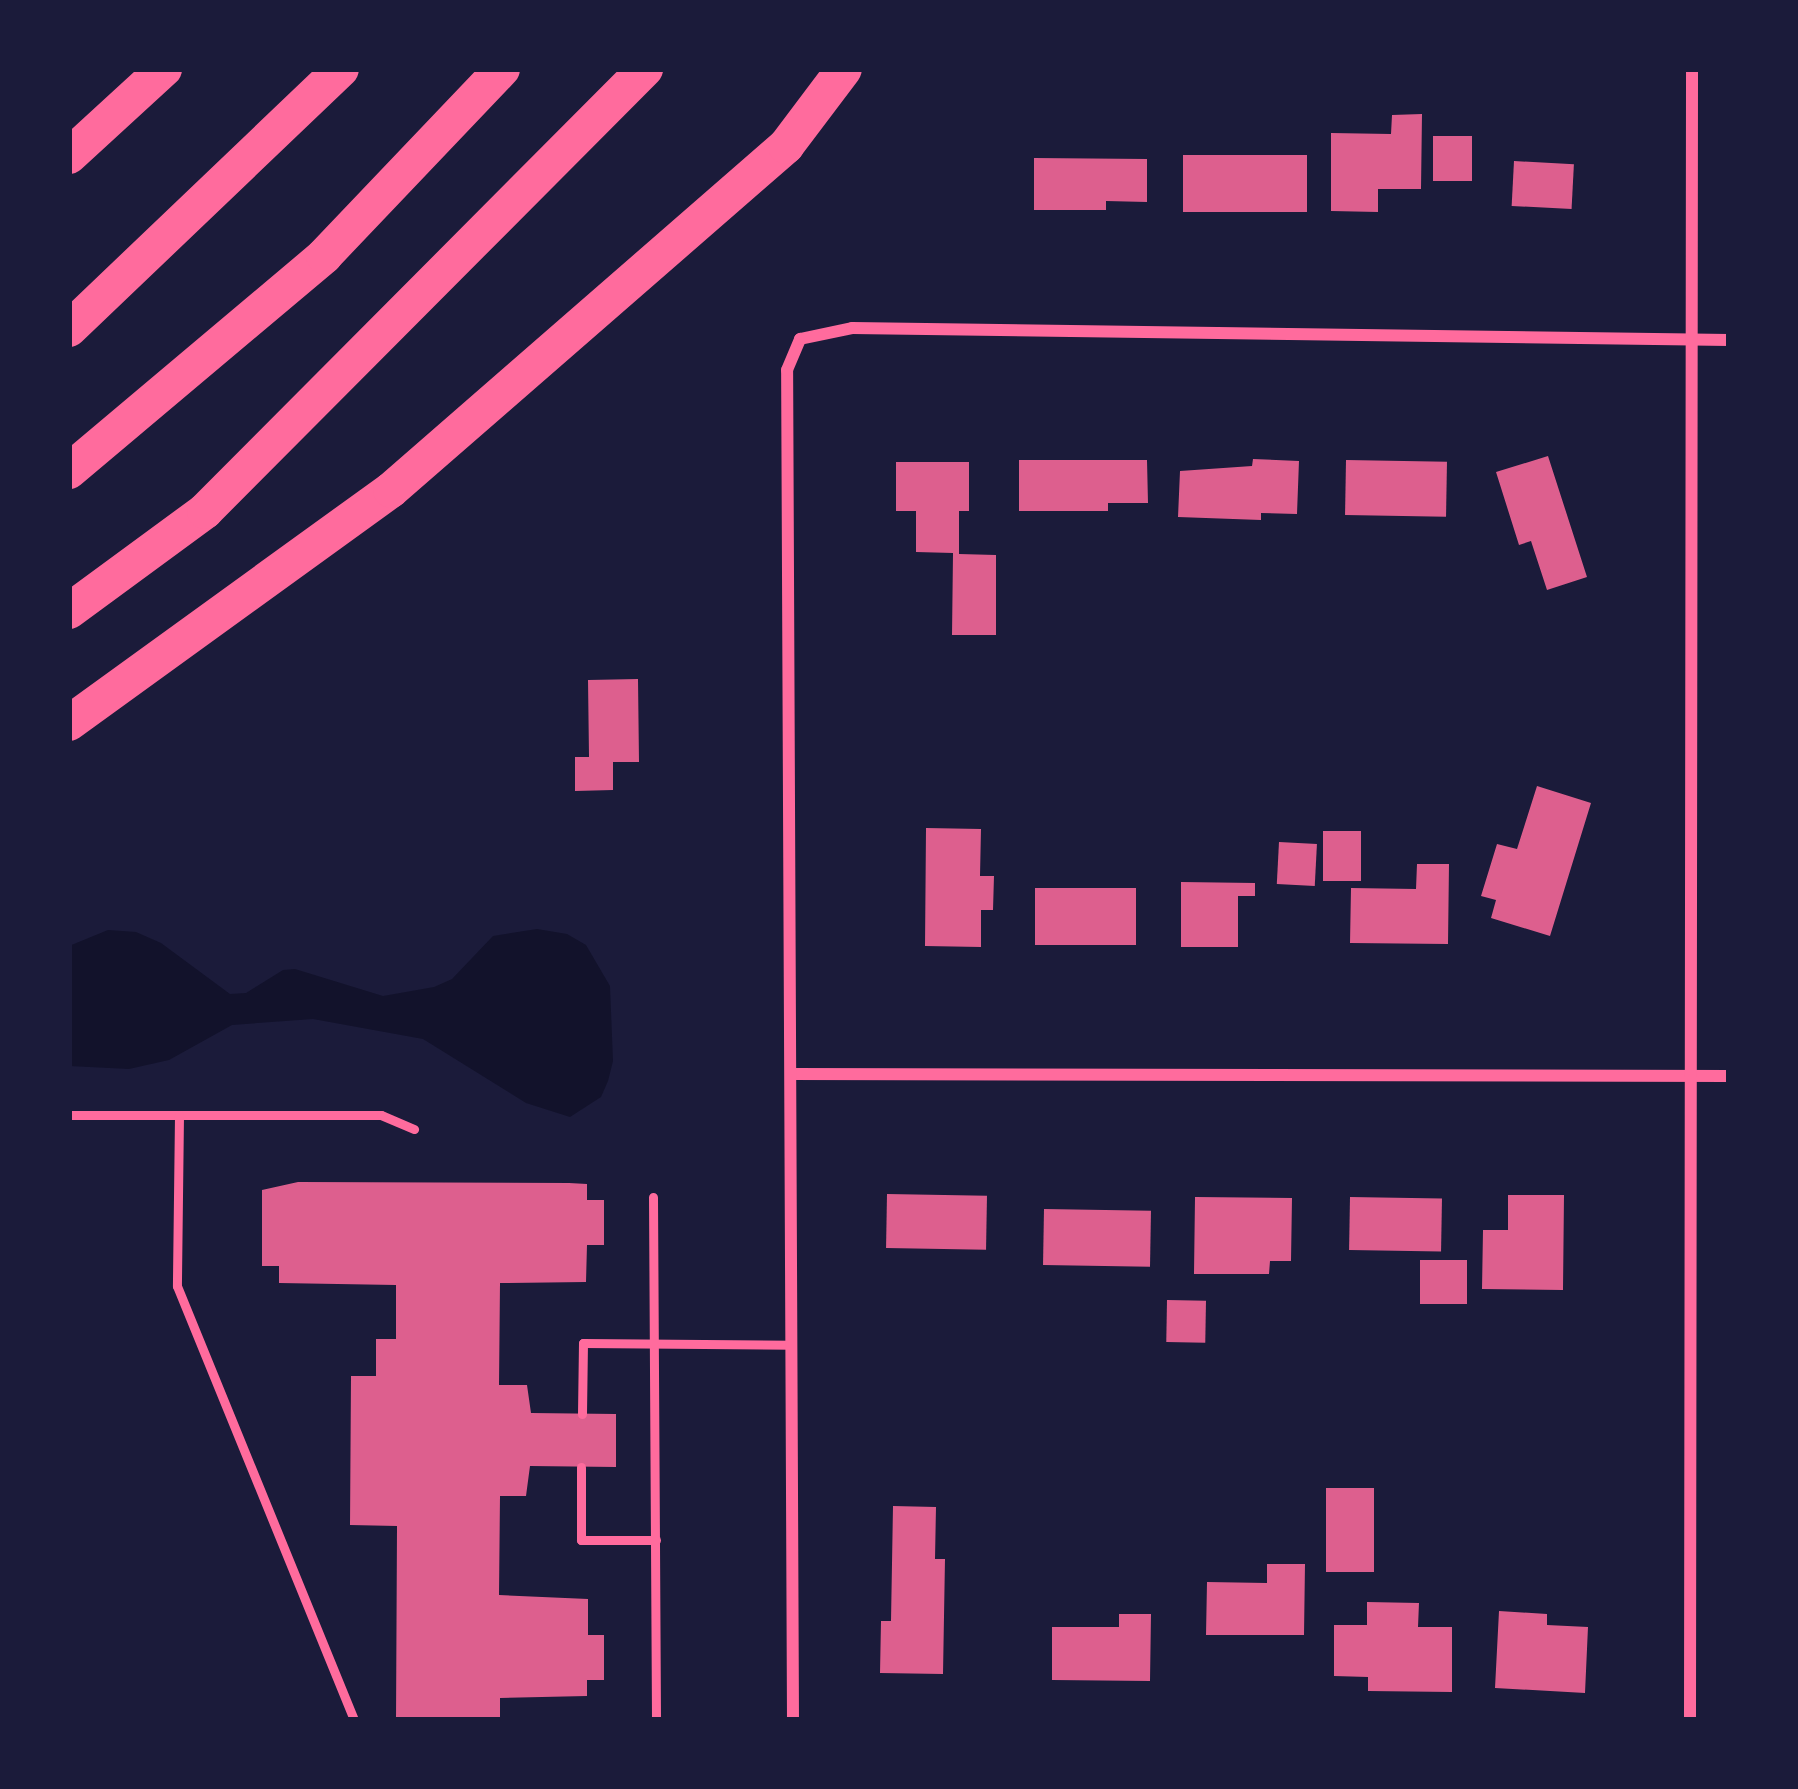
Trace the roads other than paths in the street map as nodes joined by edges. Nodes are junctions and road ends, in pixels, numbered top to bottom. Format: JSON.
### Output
{"nodes":[{"id":1,"x":164,"y":69,"type":"edge"},
{"id":2,"x":341,"y":69,"type":"edge"},
{"id":3,"x":502,"y":69,"type":"edge"},
{"id":4,"x":645,"y":69,"type":"edge"},
{"id":5,"x":844,"y":69,"type":"edge"},
{"id":6,"x":1692,"y":69,"type":"edge"},
{"id":7,"x":69,"y":156,"type":"edge"},
{"id":8,"x":69,"y":328,"type":"edge"},
{"id":9,"x":1693,"y":340,"type":"junction"},
{"id":10,"x":1729,"y":340,"type":"edge"},
{"id":11,"x":69,"y":471,"type":"edge"},
{"id":12,"x":69,"y":611,"type":"edge"},
{"id":13,"x":69,"y":724,"type":"edge"},
{"id":14,"x":792,"y":1074,"type":"junction"},
{"id":15,"x":1691,"y":1076,"type":"junction"},
{"id":16,"x":1729,"y":1076,"type":"edge"},
{"id":17,"x":69,"y":1115,"type":"edge"},
{"id":18,"x":179,"y":1115,"type":"junction"},
{"id":19,"x":415,"y":1129,"type":"dead end"},
{"id":20,"x":653,"y":1197,"type":"dead end"},
{"id":21,"x":654,"y":1343,"type":"junction"},
{"id":22,"x":792,"y":1346,"type":"junction"},
{"id":23,"x":582,"y":1414,"type":"dead end"},
{"id":24,"x":581,"y":1467,"type":"dead end"},
{"id":25,"x":656,"y":1540,"type":"junction"},
{"id":26,"x":354,"y":1720,"type":"edge"},
{"id":27,"x":656,"y":1720,"type":"edge"},
{"id":28,"x":793,"y":1720,"type":"edge"},
{"id":29,"x":1690,"y":1720,"type":"edge"}],
"edges":[{"from":1,"to":7,"type":"highway"},
{"from":2,"to":8,"type":"highway"},
{"from":3,"to":11,"type":"highway"},
{"from":4,"to":12,"type":"highway"},
{"from":5,"to":13,"type":"highway"},
{"from":6,"to":9,"type":"street"},
{"from":9,"to":10,"type":"street"},
{"from":9,"to":14,"type":"street"},
{"from":9,"to":15,"type":"street"},
{"from":14,"to":15,"type":"street"},
{"from":14,"to":22,"type":"street"},
{"from":15,"to":16,"type":"street"},
{"from":15,"to":29,"type":"street"},
{"from":17,"to":18,"type":"lane"},
{"from":18,"to":19,"type":"lane"},
{"from":18,"to":26,"type":"lane"},
{"from":20,"to":21,"type":"lane"},
{"from":21,"to":22,"type":"lane"},
{"from":21,"to":23,"type":"lane"},
{"from":21,"to":25,"type":"lane"},
{"from":22,"to":28,"type":"street"},
{"from":24,"to":25,"type":"lane"},
{"from":25,"to":27,"type":"lane"}]}
